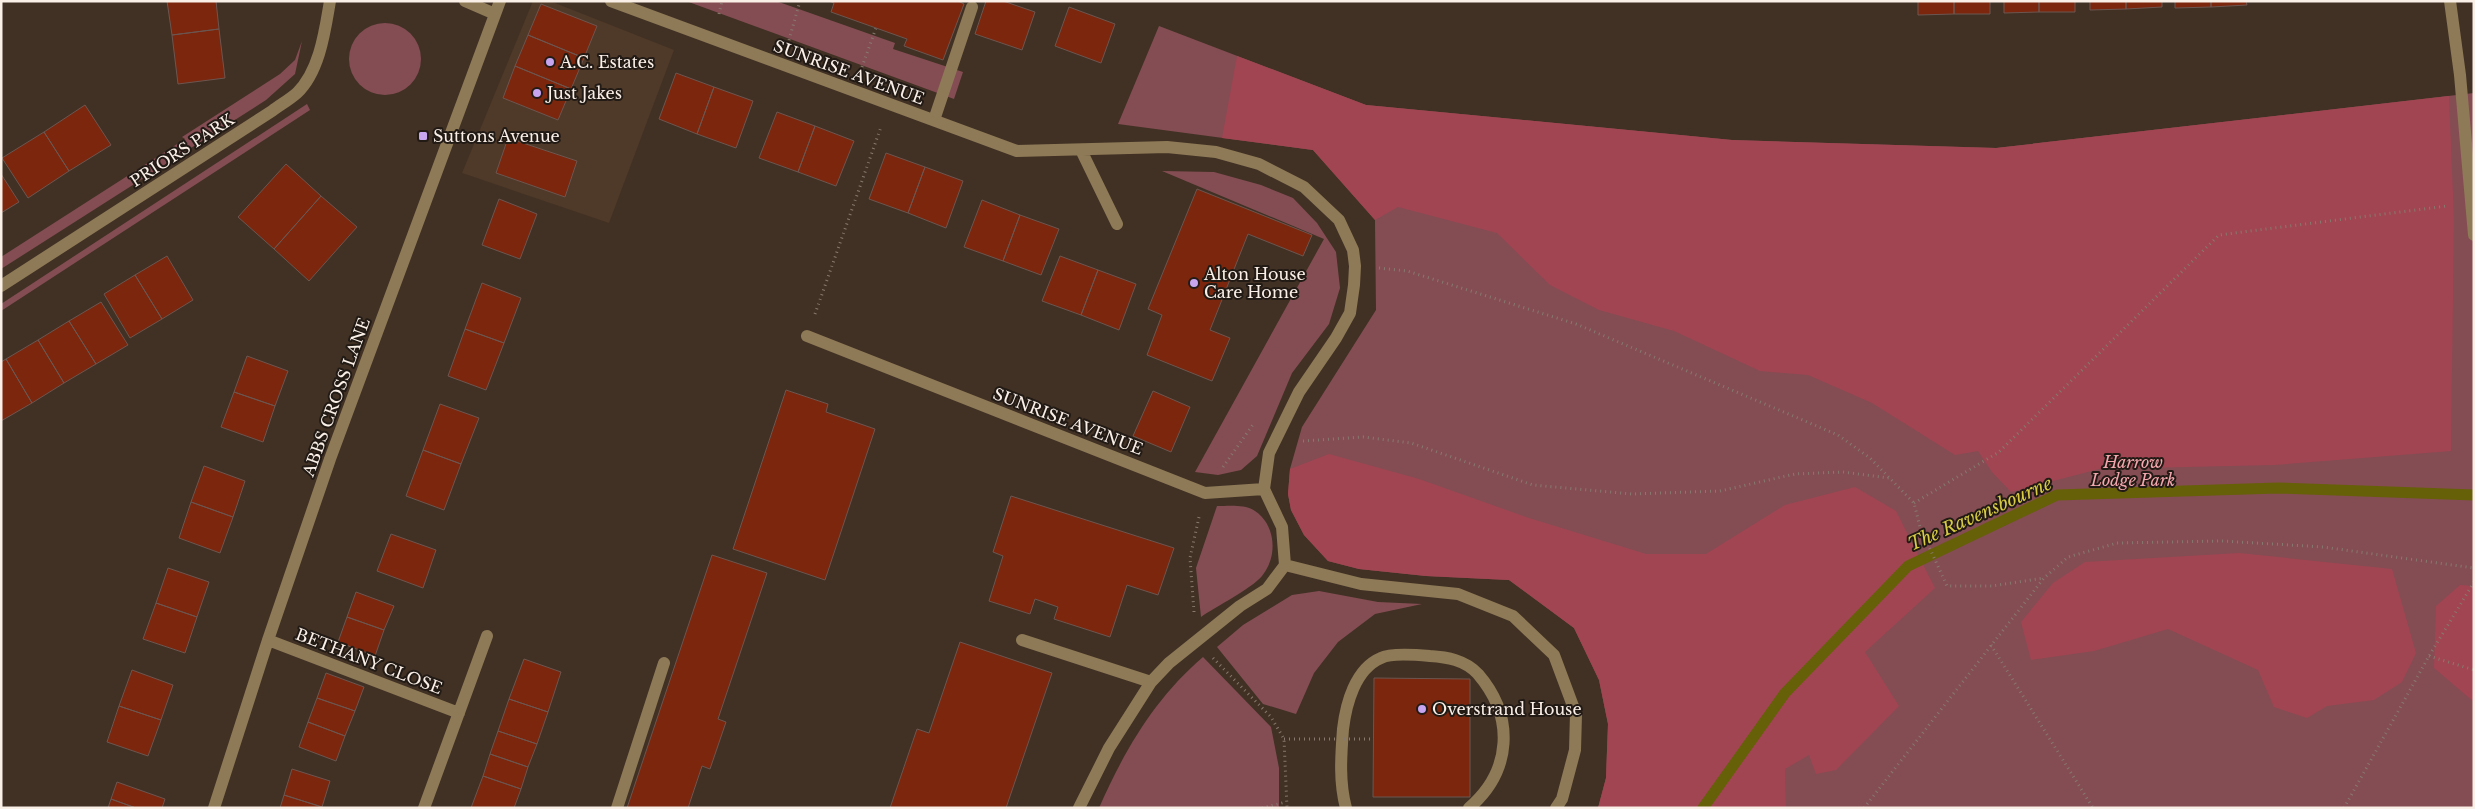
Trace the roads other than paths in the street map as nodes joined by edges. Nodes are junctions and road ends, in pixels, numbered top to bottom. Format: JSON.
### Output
{"nodes":[{"id":1,"x":330,"y":1,"type":"edge"},
{"id":2,"x":465,"y":1,"type":"edge"},
{"id":3,"x":500,"y":1,"type":"edge"},
{"id":4,"x":611,"y":1,"type":"edge"},
{"id":5,"x":2450,"y":1,"type":"edge"},
{"id":6,"x":972,"y":7,"type":"dead end"},
{"id":7,"x":495,"y":14,"type":"junction"},
{"id":8,"x":934,"y":120,"type":"junction"},
{"id":9,"x":1081,"y":150,"type":"junction"},
{"id":10,"x":1117,"y":224,"type":"dead end"},
{"id":11,"x":2474,"y":235,"type":"edge"},
{"id":12,"x":1,"y":286,"type":"edge"},
{"id":13,"x":807,"y":336,"type":"road end"},
{"id":14,"x":1264,"y":489,"type":"junction"},
{"id":15,"x":1285,"y":565,"type":"junction"},
{"id":16,"x":488,"y":636,"type":"dead end"},
{"id":17,"x":268,"y":640,"type":"junction"},
{"id":18,"x":1022,"y":640,"type":"dead end"},
{"id":19,"x":664,"y":663,"type":"dead end"},
{"id":20,"x":1151,"y":682,"type":"junction"},
{"id":21,"x":459,"y":713,"type":"junction"},
{"id":22,"x":214,"y":808,"type":"edge"},
{"id":23,"x":424,"y":808,"type":"edge"},
{"id":24,"x":617,"y":808,"type":"edge"},
{"id":25,"x":1079,"y":808,"type":"edge"},
{"id":26,"x":1346,"y":808,"type":"edge"},
{"id":27,"x":1468,"y":808,"type":"edge"},
{"id":28,"x":1556,"y":808,"type":"edge"}],
"edges":[{"from":1,"to":12,"type":"street","name":"PRIORS PARK"},
{"from":2,"to":7,"type":"street"},
{"from":3,"to":7,"type":"street","name":"ABBS CROSS LANE"},
{"from":4,"to":8,"type":"street","name":"SUNRISE AVENUE"},
{"from":5,"to":11,"type":"street"},
{"from":6,"to":8,"type":"street"},
{"from":7,"to":17,"type":"street","name":"ABBS CROSS LANE"},
{"from":8,"to":9,"type":"street","name":"SUNRISE AVENUE"},
{"from":9,"to":10,"type":"street"},
{"from":9,"to":14,"type":"street","name":"SUNRISE AVENUE"},
{"from":13,"to":14,"type":"street","name":"SUNRISE AVENUE"},
{"from":14,"to":15,"type":"street"},
{"from":15,"to":20,"type":"street"},
{"from":15,"to":28,"type":"street"},
{"from":16,"to":21,"type":"street","name":"BETHANY CLOSE"},
{"from":17,"to":21,"type":"street","name":"BETHANY CLOSE"},
{"from":17,"to":22,"type":"street","name":"ABBS CROSS LANE"},
{"from":18,"to":20,"type":"street"},
{"from":19,"to":24,"type":"street"},
{"from":20,"to":25,"type":"street"},
{"from":21,"to":23,"type":"street","name":"BETHANY CLOSE"},
{"from":26,"to":27,"type":"street"}]}
